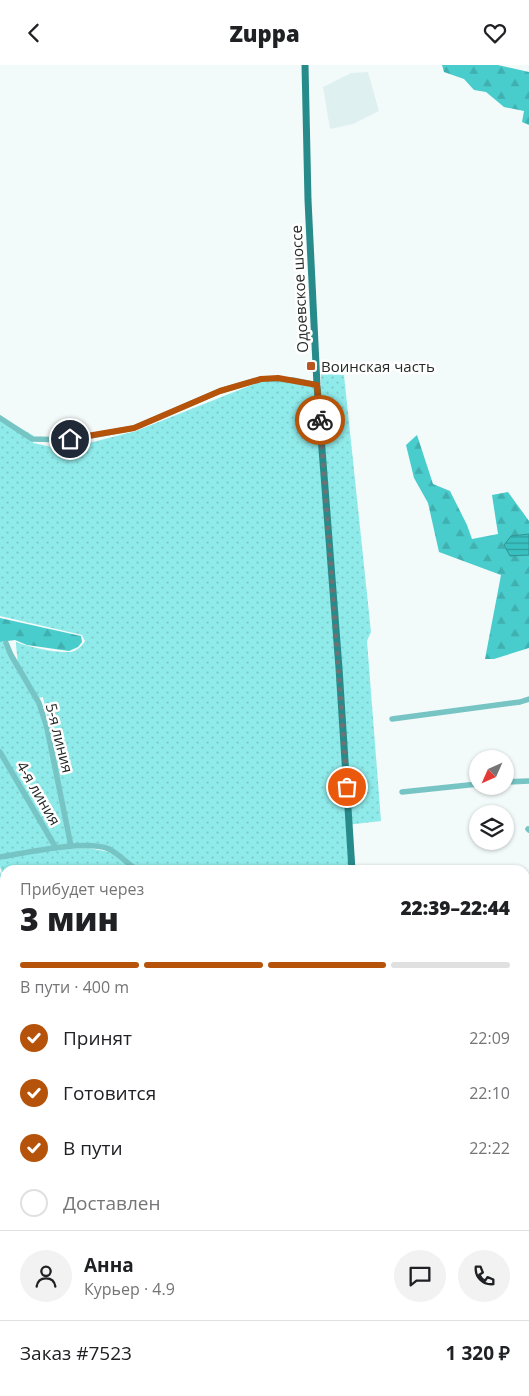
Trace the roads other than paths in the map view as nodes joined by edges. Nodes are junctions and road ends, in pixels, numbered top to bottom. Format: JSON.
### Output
{"nodes":[{"id":1,"x":304,"y":65,"type":"edge"},
{"id":2,"x":317,"y":385,"type":"junction"},
{"id":3,"x":0,"y":418,"type":"edge"},
{"id":4,"x":6,"y":643,"type":"dead end"},
{"id":5,"x":529,"y":699,"type":"edge"},
{"id":6,"x":392,"y":719,"type":"dead end"},
{"id":7,"x":0,"y":752,"type":"edge"},
{"id":8,"x":529,"y":781,"type":"edge"},
{"id":9,"x":514,"y":782,"type":"edge"},
{"id":10,"x":469,"y":785,"type":"edge"},
{"id":11,"x":402,"y":792,"type":"dead end"},
{"id":12,"x":71,"y":846,"type":"junction"},
{"id":13,"x":56,"y":848,"type":"junction"},
{"id":14,"x":0,"y":857,"type":"edge"},
{"id":15,"x":130,"y":865,"type":"edge"},
{"id":16,"x":352,"y":865,"type":"edge"}],
"edges":[{"from":1,"to":2,"type":"main road","name":"Одоевское шоссе"},
{"from":2,"to":3,"type":"street"},
{"from":2,"to":16,"type":"main road","name":"Одоевское шоссе"},
{"from":4,"to":12,"type":"street","name":"5-я линия"},
{"from":5,"to":6,"type":"street"},
{"from":7,"to":13,"type":"street","name":"4-я линия"},
{"from":8,"to":9,"type":"street"},
{"from":10,"to":11,"type":"street"},
{"from":12,"to":13,"type":"street"},
{"from":12,"to":15,"type":"street"},
{"from":13,"to":14,"type":"street"}]}
